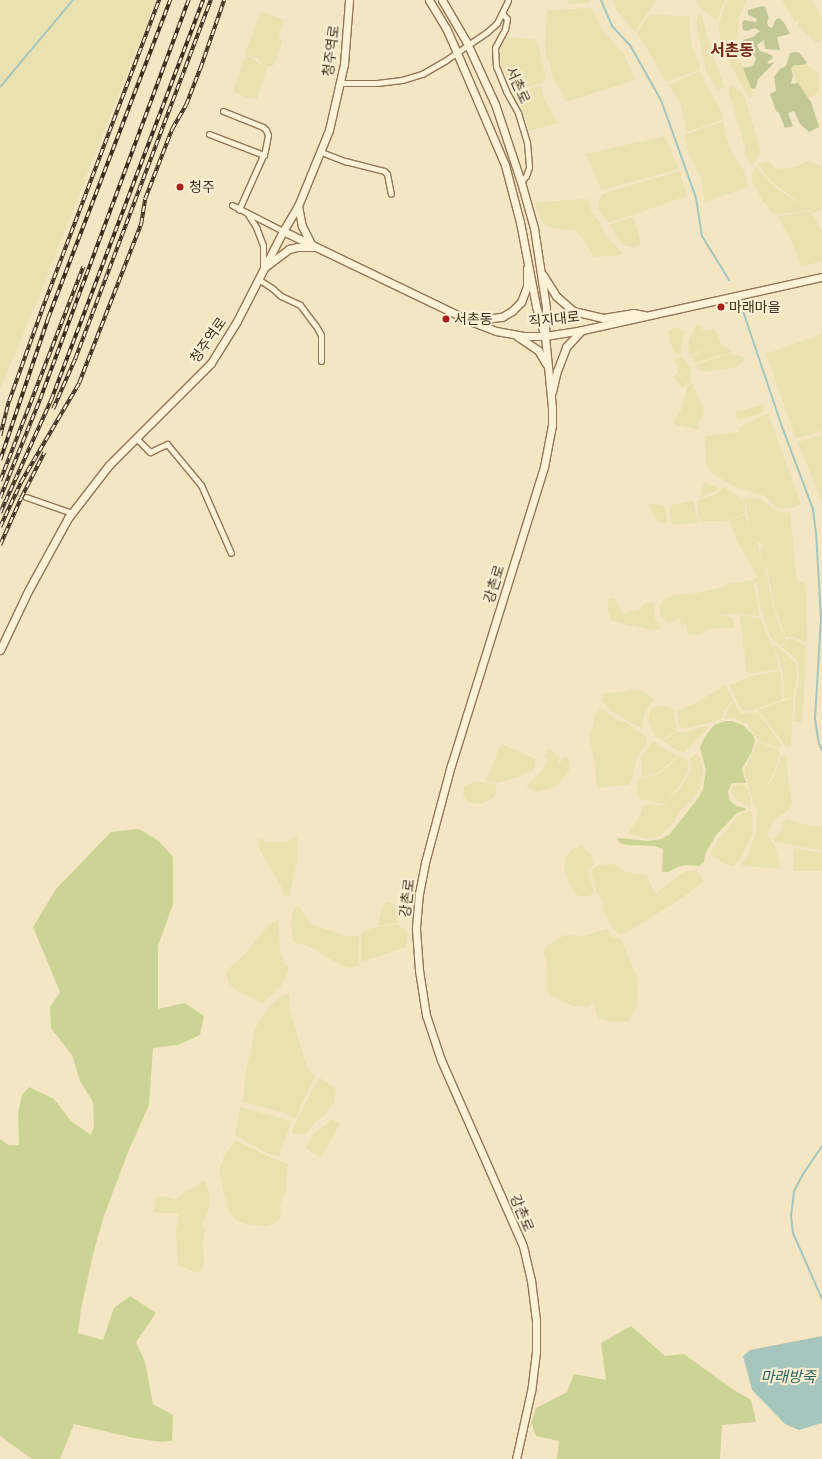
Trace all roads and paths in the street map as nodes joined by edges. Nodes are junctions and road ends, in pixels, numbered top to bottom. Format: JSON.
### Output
{"nodes":[{"id":1,"x":349,"y":0,"type":"edge"},
{"id":2,"x":429,"y":0,"type":"edge"},
{"id":3,"x":442,"y":0,"type":"edge"},
{"id":4,"x":508,"y":0,"type":"edge"},
{"id":5,"x":502,"y":14,"type":"junction"},
{"id":6,"x":468,"y":46,"type":"junction"},
{"id":7,"x":457,"y":53,"type":"junction"},
{"id":8,"x":340,"y":83,"type":"junction"},
{"id":9,"x":223,"y":111,"type":"dead end"},
{"id":10,"x":209,"y":134,"type":"dead end"},
{"id":11,"x":321,"y":152,"type":"junction"},
{"id":12,"x":264,"y":155,"type":"junction"},
{"id":13,"x":521,"y":182,"type":"junction"},
{"id":14,"x":391,"y":194,"type":"dead end"},
{"id":15,"x":232,"y":205,"type":"dead end"},
{"id":16,"x":298,"y":206,"type":"junction"},
{"id":17,"x":239,"y":209,"type":"junction"},
{"id":18,"x":247,"y":213,"type":"junction"},
{"id":19,"x":283,"y":230,"type":"junction"},
{"id":20,"x":314,"y":246,"type":"junction"},
{"id":21,"x":527,"y":254,"type":"junction"},
{"id":22,"x":263,"y":269,"type":"junction"},
{"id":23,"x":541,"y":272,"type":"junction"},
{"id":24,"x":822,"y":277,"type":"edge"},
{"id":25,"x":258,"y":279,"type":"junction"},
{"id":26,"x":649,"y":316,"type":"junction"},
{"id":27,"x":470,"y":321,"type":"junction"},
{"id":28,"x":582,"y":330,"type":"junction"},
{"id":29,"x":515,"y":335,"type":"junction"},
{"id":30,"x":545,"y":336,"type":"junction"},
{"id":31,"x":321,"y":361,"type":"dead end"},
{"id":32,"x":548,"y":368,"type":"junction"},
{"id":33,"x":551,"y":398,"type":"junction"},
{"id":34,"x":136,"y":438,"type":"junction"},
{"id":35,"x":26,"y":498,"type":"tunnel mouth"},
{"id":36,"x":72,"y":513,"type":"junction"},
{"id":37,"x":231,"y":553,"type":"dead end"},
{"id":38,"x":0,"y":650,"type":"edge"},
{"id":39,"x":516,"y":1459,"type":"edge"}],
"edges":[{"from":1,"to":8,"type":"main road","name":"청주역로"},
{"from":2,"to":7,"type":"main road"},
{"from":3,"to":6,"type":"main road"},
{"from":4,"to":5,"type":"street","name":"서촌로"},
{"from":5,"to":6,"type":"street"},
{"from":5,"to":13,"type":"street","name":"서촌로"},
{"from":6,"to":7,"type":"street"},
{"from":6,"to":13,"type":"main road"},
{"from":7,"to":8,"type":"street"},
{"from":7,"to":21,"type":"main road"},
{"from":8,"to":11,"type":"main road","name":"청주역로"},
{"from":9,"to":12,"type":"street"},
{"from":10,"to":12,"type":"street"},
{"from":11,"to":14,"type":"street"},
{"from":11,"to":16,"type":"main road","name":"청주역로"},
{"from":12,"to":17,"type":"street"},
{"from":13,"to":23,"type":"main road"},
{"from":15,"to":17,"type":"street"},
{"from":16,"to":19,"type":"main road","name":"청주역로"},
{"from":16,"to":20,"type":"main road"},
{"from":17,"to":18,"type":"street"},
{"from":18,"to":19,"type":"street"},
{"from":18,"to":22,"type":"street"},
{"from":19,"to":20,"type":"main road","name":"직지대로"},
{"from":19,"to":22,"type":"main road","name":"청주역로"},
{"from":20,"to":22,"type":"main road"},
{"from":20,"to":27,"type":"main road","name":"직지대로"},
{"from":21,"to":27,"type":"main road"},
{"from":21,"to":30,"type":"main road"},
{"from":22,"to":25,"type":"main road","name":"청주역로"},
{"from":23,"to":26,"type":"main road"},
{"from":23,"to":30,"type":"main road"},
{"from":24,"to":26,"type":"main road","name":"직지대로"},
{"from":25,"to":31,"type":"street"},
{"from":25,"to":34,"type":"main road","name":"청주역로"},
{"from":26,"to":28,"type":"main road","name":"직지대로"},
{"from":27,"to":29,"type":"main road","name":"직지대로"},
{"from":28,"to":30,"type":"main road","name":"직지대로"},
{"from":28,"to":33,"type":"main road"},
{"from":29,"to":30,"type":"main road","name":"직지대로"},
{"from":29,"to":32,"type":"main road"},
{"from":30,"to":32,"type":"main road","name":"강촌로"},
{"from":32,"to":33,"type":"main road","name":"강촌로"},
{"from":33,"to":39,"type":"main road","name":"강촌로"},
{"from":34,"to":36,"type":"main road","name":"청주역로"},
{"from":34,"to":37,"type":"street"},
{"from":35,"to":36,"type":"street"},
{"from":36,"to":38,"type":"main road","name":"청주역로"}]}
